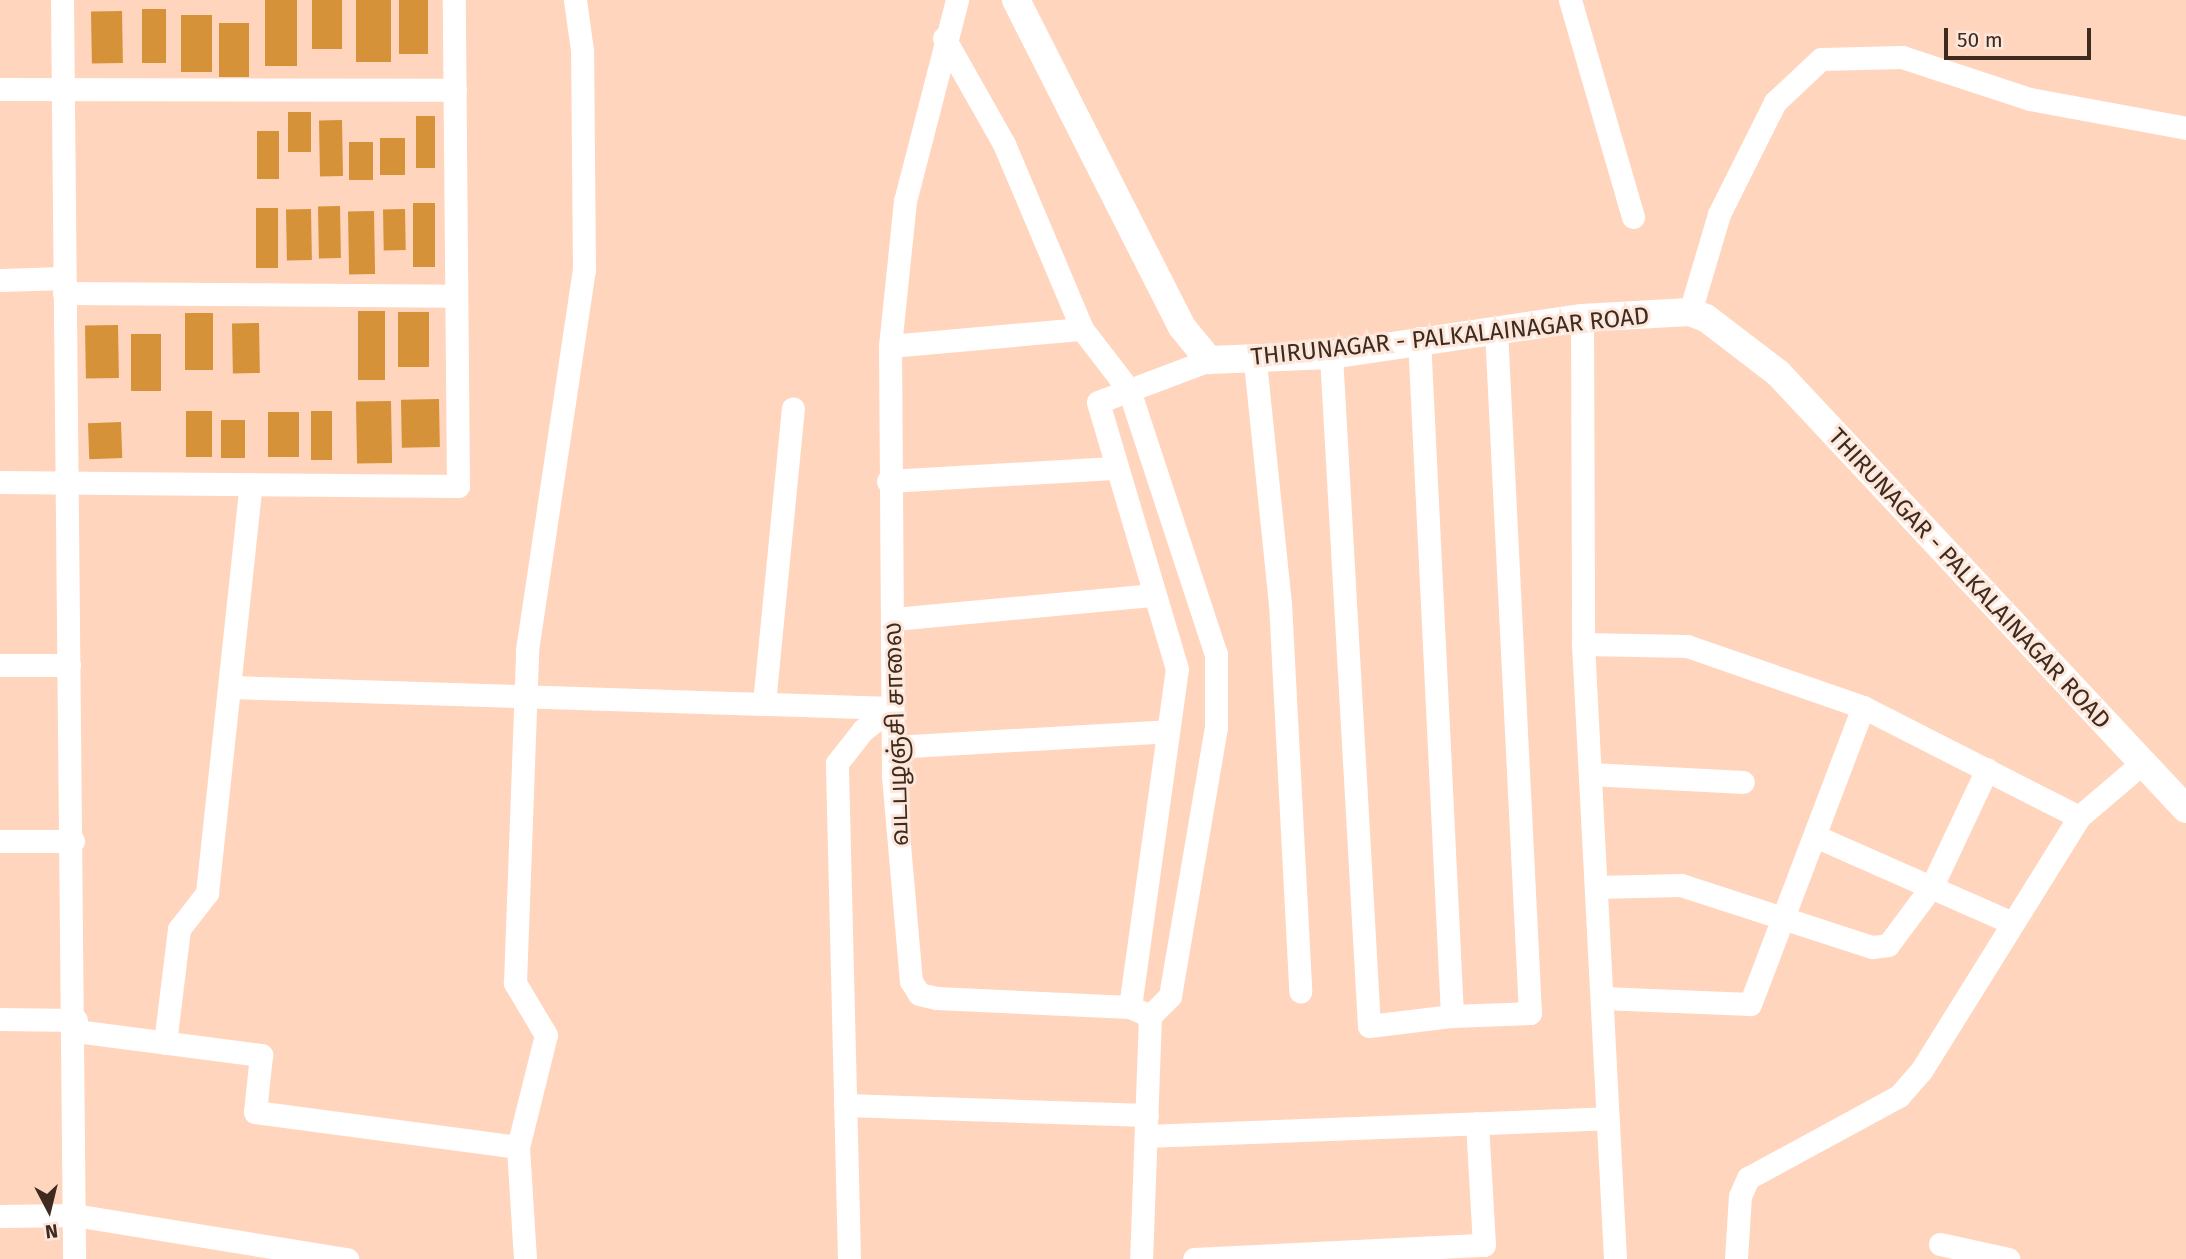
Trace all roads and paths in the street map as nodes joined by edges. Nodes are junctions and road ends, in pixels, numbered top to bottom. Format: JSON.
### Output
{"nodes":[{"id":1,"x":62,"y":0,"type":"edge"},
{"id":2,"x":454,"y":0,"type":"edge"},
{"id":3,"x":575,"y":0,"type":"edge"},
{"id":4,"x":957,"y":0,"type":"edge"},
{"id":5,"x":1016,"y":0,"type":"edge"},
{"id":6,"x":1570,"y":0,"type":"edge"},
{"id":7,"x":944,"y":38,"type":"junction"},
{"id":8,"x":62,"y":88,"type":"junction"},
{"id":9,"x":0,"y":89,"type":"edge"},
{"id":10,"x":455,"y":90,"type":"junction"},
{"id":11,"x":2186,"y":128,"type":"edge"},
{"id":12,"x":1633,"y":218,"type":"dead end"},
{"id":13,"x":0,"y":280,"type":"edge"},
{"id":14,"x":64,"y":286,"type":"junction"},
{"id":15,"x":456,"y":296,"type":"junction"},
{"id":16,"x":1690,"y":312,"type":"junction"},
{"id":17,"x":1583,"y":318,"type":"junction"},
{"id":18,"x":1496,"y":328,"type":"junction"},
{"id":19,"x":1082,"y":329,"type":"junction"},
{"id":20,"x":1419,"y":338,"type":"junction"},
{"id":21,"x":890,"y":346,"type":"junction"},
{"id":22,"x":1331,"y":355,"type":"junction"},
{"id":23,"x":1209,"y":360,"type":"junction"},
{"id":24,"x":1255,"y":362,"type":"junction"},
{"id":25,"x":1129,"y":390,"type":"junction"},
{"id":26,"x":793,"y":408,"type":"dead end"},
{"id":27,"x":1113,"y":468,"type":"junction"},
{"id":28,"x":888,"y":481,"type":"junction"},
{"id":29,"x":0,"y":482,"type":"edge"},
{"id":30,"x":66,"y":482,"type":"junction"},
{"id":31,"x":251,"y":484,"type":"junction"},
{"id":32,"x":1154,"y":595,"type":"junction"},
{"id":33,"x":894,"y":619,"type":"junction"},
{"id":34,"x":1583,"y":644,"type":"junction"},
{"id":35,"x":0,"y":665,"type":"edge"},
{"id":36,"x":69,"y":665,"type":"junction"},
{"id":37,"x":231,"y":687,"type":"junction"},
{"id":38,"x":525,"y":695,"type":"junction"},
{"id":39,"x":764,"y":703,"type":"junction"},
{"id":40,"x":1863,"y":707,"type":"junction"},
{"id":41,"x":891,"y":708,"type":"junction"},
{"id":42,"x":1168,"y":731,"type":"junction"},
{"id":43,"x":893,"y":747,"type":"junction"},
{"id":44,"x":2141,"y":764,"type":"junction"},
{"id":45,"x":1987,"y":769,"type":"junction"},
{"id":46,"x":1590,"y":774,"type":"junction"},
{"id":47,"x":1743,"y":782,"type":"dead end"},
{"id":48,"x":2186,"y":808,"type":"edge"},
{"id":49,"x":2079,"y":817,"type":"junction"},
{"id":50,"x":1815,"y":836,"type":"junction"},
{"id":51,"x":0,"y":841,"type":"edge"},
{"id":52,"x":72,"y":841,"type":"junction"},
{"id":53,"x":1932,"y":886,"type":"junction"},
{"id":54,"x":1596,"y":887,"type":"junction"},
{"id":55,"x":1783,"y":920,"type":"junction"},
{"id":56,"x":2012,"y":923,"type":"junction"},
{"id":57,"x":1300,"y":991,"type":"dead end"},
{"id":58,"x":1602,"y":998,"type":"junction"},
{"id":59,"x":1140,"y":1011,"type":"junction"},
{"id":60,"x":1452,"y":1016,"type":"junction"},
{"id":61,"x":0,"y":1019,"type":"edge"},
{"id":62,"x":76,"y":1026,"type":"junction"},
{"id":63,"x":165,"y":1043,"type":"junction"},
{"id":64,"x":845,"y":1105,"type":"junction"},
{"id":65,"x":1608,"y":1118,"type":"junction"},
{"id":66,"x":1477,"y":1124,"type":"junction"},
{"id":67,"x":1146,"y":1126,"type":"junction"},
{"id":68,"x":518,"y":1147,"type":"junction"},
{"id":69,"x":0,"y":1216,"type":"edge"},
{"id":70,"x":74,"y":1216,"type":"junction"},
{"id":71,"x":1940,"y":1244,"type":"dead end"},
{"id":72,"x":74,"y":1259,"type":"edge"},
{"id":73,"x":347,"y":1259,"type":"edge"},
{"id":74,"x":525,"y":1259,"type":"edge"},
{"id":75,"x":849,"y":1259,"type":"edge"},
{"id":76,"x":1141,"y":1259,"type":"edge"},
{"id":77,"x":1194,"y":1259,"type":"edge"},
{"id":78,"x":1615,"y":1259,"type":"edge"},
{"id":79,"x":1736,"y":1259,"type":"edge"},
{"id":80,"x":2008,"y":1259,"type":"edge"}],
"edges":[{"from":1,"to":8,"type":"street"},
{"from":2,"to":10,"type":"street"},
{"from":3,"to":38,"type":"street"},
{"from":4,"to":7,"type":"street","name":"வடபழஞ்சி சாலை"},
{"from":5,"to":23,"type":"main road"},
{"from":6,"to":12,"type":"street"},
{"from":7,"to":19,"type":"street"},
{"from":7,"to":21,"type":"street","name":"வடபழஞ்சி சாலை"},
{"from":8,"to":9,"type":"street"},
{"from":8,"to":10,"type":"street"},
{"from":8,"to":14,"type":"street"},
{"from":10,"to":15,"type":"street"},
{"from":11,"to":16,"type":"street"},
{"from":13,"to":14,"type":"street"},
{"from":14,"to":15,"type":"street"},
{"from":14,"to":30,"type":"street"},
{"from":15,"to":31,"type":"street"},
{"from":16,"to":17,"type":"main road","name":"THIRUNAGAR - PALKALAINAGAR ROAD"},
{"from":16,"to":44,"type":"main road","name":"THIRUNAGAR - PALKALAINAGAR ROAD"},
{"from":17,"to":18,"type":"main road","name":"THIRUNAGAR - PALKALAINAGAR ROAD"},
{"from":17,"to":34,"type":"street"},
{"from":18,"to":20,"type":"main road","name":"THIRUNAGAR - PALKALAINAGAR ROAD"},
{"from":18,"to":60,"type":"street"},
{"from":19,"to":21,"type":"street"},
{"from":19,"to":25,"type":"street"},
{"from":20,"to":22,"type":"main road","name":"THIRUNAGAR - PALKALAINAGAR ROAD"},
{"from":20,"to":60,"type":"street"},
{"from":21,"to":28,"type":"street","name":"வடபழஞ்சி சாலை"},
{"from":22,"to":24,"type":"main road","name":"THIRUNAGAR - PALKALAINAGAR ROAD"},
{"from":22,"to":60,"type":"street"},
{"from":23,"to":24,"type":"main road","name":"THIRUNAGAR - PALKALAINAGAR ROAD"},
{"from":23,"to":25,"type":"street"},
{"from":24,"to":57,"type":"street"},
{"from":25,"to":27,"type":"street"},
{"from":25,"to":59,"type":"street"},
{"from":26,"to":39,"type":"street"},
{"from":27,"to":28,"type":"street"},
{"from":27,"to":32,"type":"street"},
{"from":28,"to":33,"type":"street","name":"வடபழஞ்சி சாலை"},
{"from":29,"to":30,"type":"street"},
{"from":30,"to":31,"type":"street"},
{"from":30,"to":36,"type":"street"},
{"from":31,"to":37,"type":"street"},
{"from":32,"to":33,"type":"street"},
{"from":32,"to":42,"type":"street"},
{"from":33,"to":41,"type":"street","name":"வடபழஞ்சி சாலை"},
{"from":34,"to":40,"type":"street"},
{"from":34,"to":46,"type":"street"},
{"from":35,"to":36,"type":"street"},
{"from":36,"to":52,"type":"street"},
{"from":37,"to":38,"type":"street"},
{"from":37,"to":63,"type":"street"},
{"from":38,"to":39,"type":"street"},
{"from":38,"to":68,"type":"street"},
{"from":39,"to":41,"type":"street"},
{"from":40,"to":45,"type":"street"},
{"from":40,"to":50,"type":"street"},
{"from":41,"to":43,"type":"street","name":"வடபழஞ்சி சாலை"},
{"from":41,"to":64,"type":"street"},
{"from":42,"to":43,"type":"street"},
{"from":42,"to":59,"type":"street"},
{"from":43,"to":59,"type":"street","name":"வடபழஞ்சி சாலை"},
{"from":44,"to":48,"type":"main road","name":"THIRUNAGAR - PALKALAINAGAR ROAD"},
{"from":44,"to":49,"type":"street"},
{"from":45,"to":49,"type":"street"},
{"from":45,"to":53,"type":"street"},
{"from":46,"to":47,"type":"street"},
{"from":46,"to":54,"type":"street"},
{"from":49,"to":56,"type":"street"},
{"from":50,"to":53,"type":"street"},
{"from":50,"to":55,"type":"street"},
{"from":51,"to":52,"type":"street"},
{"from":52,"to":62,"type":"street"},
{"from":53,"to":55,"type":"street"},
{"from":53,"to":56,"type":"street"},
{"from":54,"to":55,"type":"street"},
{"from":54,"to":58,"type":"street"},
{"from":55,"to":58,"type":"street"},
{"from":56,"to":79,"type":"street"},
{"from":58,"to":65,"type":"street"},
{"from":59,"to":67,"type":"street"},
{"from":61,"to":62,"type":"street"},
{"from":62,"to":63,"type":"street"},
{"from":62,"to":70,"type":"street"},
{"from":63,"to":68,"type":"street"},
{"from":64,"to":67,"type":"street"},
{"from":64,"to":75,"type":"street"},
{"from":65,"to":66,"type":"street"},
{"from":65,"to":78,"type":"street"},
{"from":66,"to":67,"type":"street"},
{"from":66,"to":77,"type":"street"},
{"from":67,"to":76,"type":"street"},
{"from":68,"to":74,"type":"street"},
{"from":69,"to":70,"type":"street"},
{"from":70,"to":72,"type":"street"},
{"from":70,"to":73,"type":"street"},
{"from":71,"to":80,"type":"street"}]}
